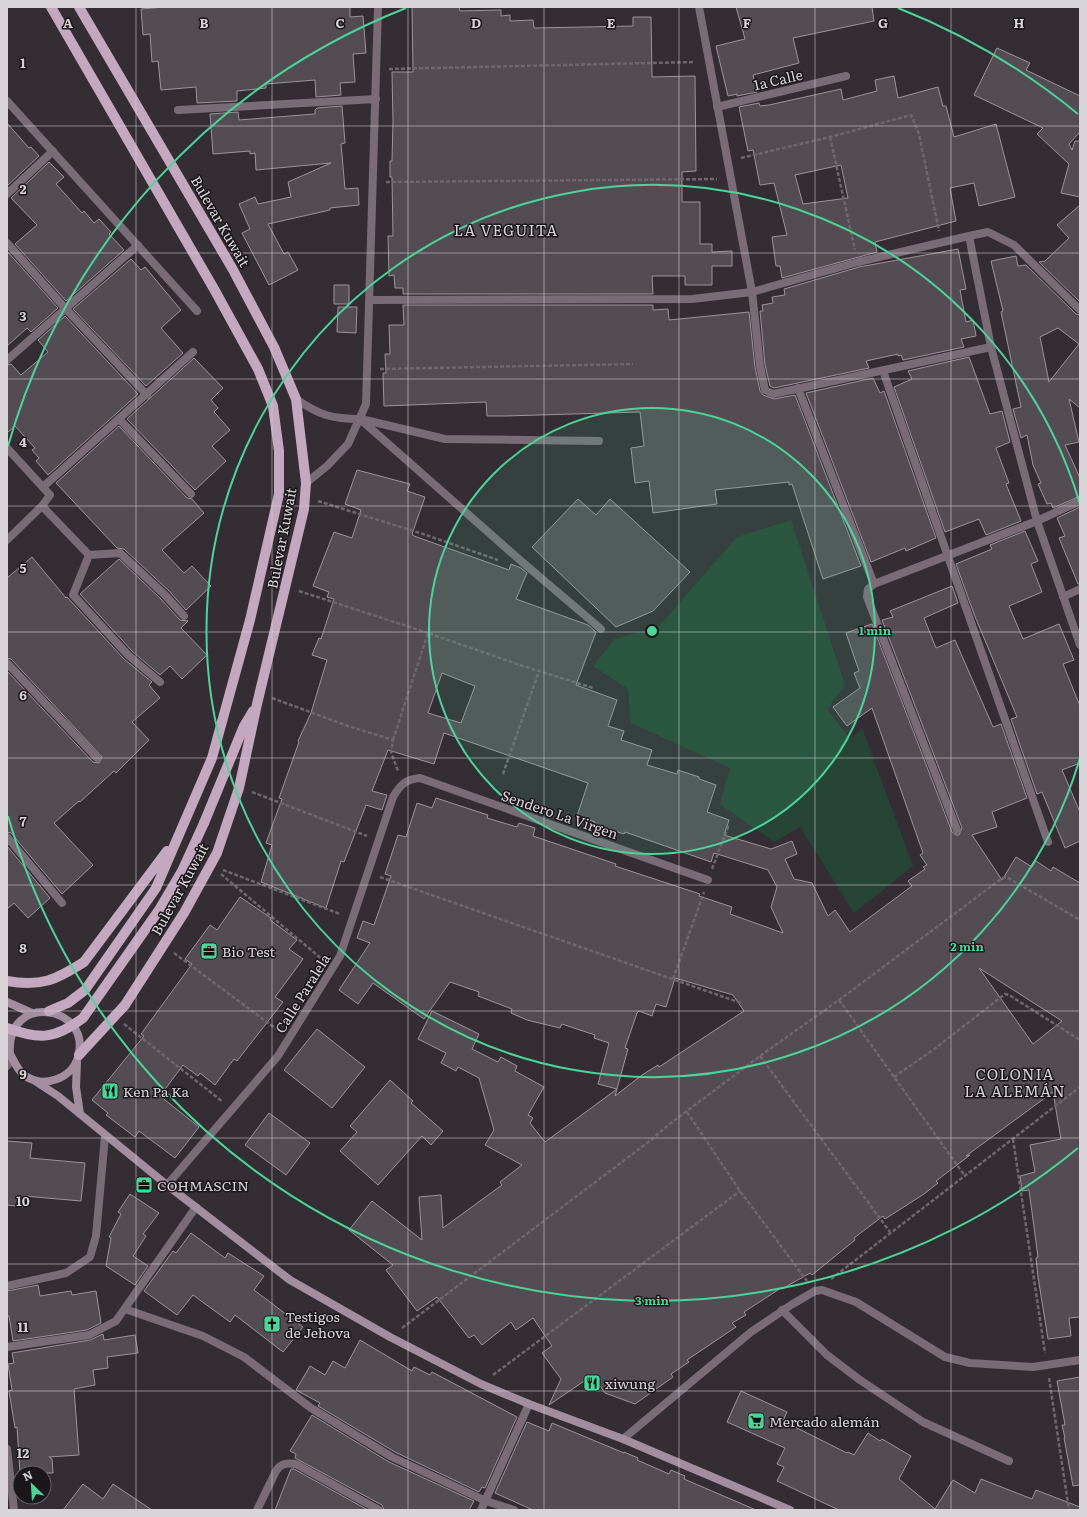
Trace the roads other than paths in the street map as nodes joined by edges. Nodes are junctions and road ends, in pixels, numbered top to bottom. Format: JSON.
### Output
{"nodes":[{"id":1,"x":51,"y":7,"type":"edge"},
{"id":2,"x":79,"y":7,"type":"edge"},
{"id":3,"x":378,"y":7,"type":"edge"},
{"id":4,"x":699,"y":7,"type":"edge"},
{"id":5,"x":846,"y":76,"type":"dead end"},
{"id":6,"x":376,"y":99,"type":"junction"},
{"id":7,"x":7,"y":101,"type":"edge"},
{"id":8,"x":717,"y":107,"type":"junction"},
{"id":9,"x":178,"y":110,"type":"dead end"},
{"id":10,"x":54,"y":151,"type":"junction"},
{"id":11,"x":7,"y":194,"type":"edge"},
{"id":12,"x":969,"y":236,"type":"junction"},
{"id":13,"x":7,"y":243,"type":"edge"},
{"id":14,"x":138,"y":245,"type":"junction"},
{"id":15,"x":752,"y":292,"type":"junction"},
{"id":16,"x":370,"y":300,"type":"junction"},
{"id":17,"x":65,"y":308,"type":"junction"},
{"id":18,"x":1080,"y":310,"type":"edge"},
{"id":19,"x":197,"y":311,"type":"dead end"},
{"id":20,"x":991,"y":347,"type":"junction"},
{"id":21,"x":193,"y":352,"type":"dead end"},
{"id":22,"x":7,"y":360,"type":"edge"},
{"id":23,"x":883,"y":370,"type":"junction"},
{"id":24,"x":798,"y":388,"type":"junction"},
{"id":25,"x":147,"y":395,"type":"junction"},
{"id":26,"x":296,"y":399,"type":"junction"},
{"id":27,"x":360,"y":418,"type":"junction"},
{"id":28,"x":119,"y":419,"type":"junction"},
{"id":29,"x":599,"y":441,"type":"dead end"},
{"id":30,"x":7,"y":448,"type":"edge"},
{"id":31,"x":306,"y":483,"type":"junction"},
{"id":32,"x":43,"y":487,"type":"junction"},
{"id":33,"x":191,"y":494,"type":"dead end"},
{"id":34,"x":1080,"y":501,"type":"edge"},
{"id":35,"x":42,"y":506,"type":"junction"},
{"id":36,"x":1037,"y":521,"type":"junction"},
{"id":37,"x":7,"y":540,"type":"edge"},
{"id":38,"x":948,"y":554,"type":"junction"},
{"id":39,"x":89,"y":555,"type":"junction"},
{"id":40,"x":874,"y":584,"type":"junction"},
{"id":41,"x":1080,"y":589,"type":"edge"},
{"id":42,"x":1063,"y":597,"type":"junction"},
{"id":43,"x":184,"y":616,"type":"dead end"},
{"id":44,"x":602,"y":629,"type":"dead end"},
{"id":45,"x":1080,"y":645,"type":"edge"},
{"id":46,"x":7,"y":663,"type":"edge"},
{"id":47,"x":160,"y":682,"type":"dead end"},
{"id":48,"x":257,"y":704,"type":"junction"},
{"id":49,"x":97,"y":758,"type":"dead end"},
{"id":50,"x":403,"y":783,"type":"joint"},
{"id":51,"x":957,"y":830,"type":"dead end"},
{"id":52,"x":178,"y":835,"type":"junction"},
{"id":53,"x":7,"y":837,"type":"edge"},
{"id":54,"x":1048,"y":842,"type":"dead end"},
{"id":55,"x":708,"y":880,"type":"road end"},
{"id":56,"x":62,"y":902,"type":"dead end"},
{"id":57,"x":7,"y":981,"type":"edge"},
{"id":58,"x":7,"y":1002,"type":"edge"},
{"id":59,"x":49,"y":1012,"type":"junction"},
{"id":60,"x":32,"y":1013,"type":"junction"},
{"id":61,"x":7,"y":1028,"type":"edge"},
{"id":62,"x":9,"y":1057,"type":"edge"},
{"id":63,"x":78,"y":1058,"type":"junction"},
{"id":64,"x":35,"y":1081,"type":"junction"},
{"id":65,"x":80,"y":1114,"type":"junction"},
{"id":66,"x":105,"y":1136,"type":"junction"},
{"id":67,"x":167,"y":1185,"type":"junction"},
{"id":68,"x":196,"y":1207,"type":"junction"},
{"id":69,"x":7,"y":1286,"type":"edge"},
{"id":70,"x":125,"y":1309,"type":"junction"},
{"id":71,"x":782,"y":1310,"type":"junction"},
{"id":72,"x":7,"y":1347,"type":"edge"},
{"id":73,"x":1080,"y":1360,"type":"edge"},
{"id":74,"x":529,"y":1404,"type":"junction"},
{"id":75,"x":623,"y":1438,"type":"junction"},
{"id":76,"x":7,"y":1449,"type":"edge"},
{"id":77,"x":1009,"y":1461,"type":"dead end"},
{"id":78,"x":486,"y":1501,"type":"junction"},
{"id":79,"x":14,"y":1510,"type":"edge"},
{"id":80,"x":257,"y":1510,"type":"edge"},
{"id":81,"x":380,"y":1510,"type":"edge"},
{"id":82,"x":481,"y":1510,"type":"edge"},
{"id":83,"x":514,"y":1510,"type":"edge"},
{"id":84,"x":790,"y":1510,"type":"edge"}],
"edges":[{"from":1,"to":52,"type":"main road","name":"Bulevar Kuwait"},
{"from":2,"to":26,"type":"main road","name":"Bulevar Kuwait"},
{"from":3,"to":6,"type":"street"},
{"from":4,"to":8,"type":"street"},
{"from":5,"to":8,"type":"street","name":"1a Calle"},
{"from":6,"to":9,"type":"street"},
{"from":6,"to":16,"type":"street"},
{"from":7,"to":10,"type":"street"},
{"from":8,"to":15,"type":"street"},
{"from":10,"to":11,"type":"street"},
{"from":10,"to":14,"type":"street"},
{"from":12,"to":15,"type":"street"},
{"from":12,"to":18,"type":"street"},
{"from":12,"to":20,"type":"street"},
{"from":13,"to":17,"type":"street"},
{"from":14,"to":17,"type":"street"},
{"from":14,"to":19,"type":"street"},
{"from":15,"to":16,"type":"street"},
{"from":15,"to":24,"type":"street"},
{"from":16,"to":27,"type":"street"},
{"from":17,"to":22,"type":"street"},
{"from":17,"to":25,"type":"street"},
{"from":20,"to":23,"type":"street"},
{"from":20,"to":36,"type":"street"},
{"from":21,"to":25,"type":"street"},
{"from":23,"to":24,"type":"street"},
{"from":23,"to":38,"type":"street"},
{"from":24,"to":40,"type":"street"},
{"from":25,"to":28,"type":"street"},
{"from":26,"to":27,"type":"street"},
{"from":26,"to":31,"type":"main road","name":"Bulevar Kuwait"},
{"from":27,"to":29,"type":"street"},
{"from":27,"to":31,"type":"street"},
{"from":27,"to":44,"type":"street"},
{"from":28,"to":32,"type":"street"},
{"from":28,"to":33,"type":"street"},
{"from":30,"to":32,"type":"street"},
{"from":31,"to":48,"type":"main road","name":"Bulevar Kuwait"},
{"from":32,"to":35,"type":"street"},
{"from":34,"to":36,"type":"street"},
{"from":35,"to":37,"type":"street"},
{"from":35,"to":39,"type":"street"},
{"from":36,"to":38,"type":"street"},
{"from":36,"to":42,"type":"street"},
{"from":38,"to":40,"type":"street"},
{"from":38,"to":54,"type":"street"},
{"from":39,"to":43,"type":"street"},
{"from":39,"to":47,"type":"street"},
{"from":40,"to":51,"type":"street"},
{"from":41,"to":42,"type":"street"},
{"from":42,"to":45,"type":"street"},
{"from":46,"to":49,"type":"street"},
{"from":48,"to":61,"type":"main road","bridge":true},
{"from":48,"to":63,"type":"main road","name":"Bulevar Kuwait"},
{"from":50,"to":55,"type":"street","name":"Sendero La Virgen"},
{"from":50,"to":67,"type":"street","name":"Calle Paralela"},
{"from":52,"to":57,"type":"main road"},
{"from":52,"to":59,"type":"main road","name":"Bulevar Kuwait"},
{"from":53,"to":56,"type":"street"},
{"from":58,"to":60,"type":"main road"},
{"from":59,"to":60,"type":"main road"},
{"from":59,"to":63,"type":"main road"},
{"from":60,"to":62,"type":"main road"},
{"from":62,"to":64,"type":"main road"},
{"from":63,"to":64,"type":"main road"},
{"from":63,"to":65,"type":"main road"},
{"from":64,"to":65,"type":"main road"},
{"from":65,"to":66,"type":"main road"},
{"from":66,"to":67,"type":"main road"},
{"from":66,"to":69,"type":"street"},
{"from":67,"to":68,"type":"main road"},
{"from":68,"to":70,"type":"street"},
{"from":68,"to":74,"type":"main road"},
{"from":70,"to":72,"type":"street"},
{"from":70,"to":78,"type":"street"},
{"from":71,"to":73,"type":"street"},
{"from":71,"to":75,"type":"street"},
{"from":71,"to":77,"type":"street"},
{"from":74,"to":75,"type":"main road"},
{"from":74,"to":78,"type":"street"},
{"from":75,"to":84,"type":"main road"},
{"from":76,"to":79,"type":"street"},
{"from":78,"to":82,"type":"street"},
{"from":78,"to":83,"type":"street"},
{"from":80,"to":81,"type":"street"}]}
